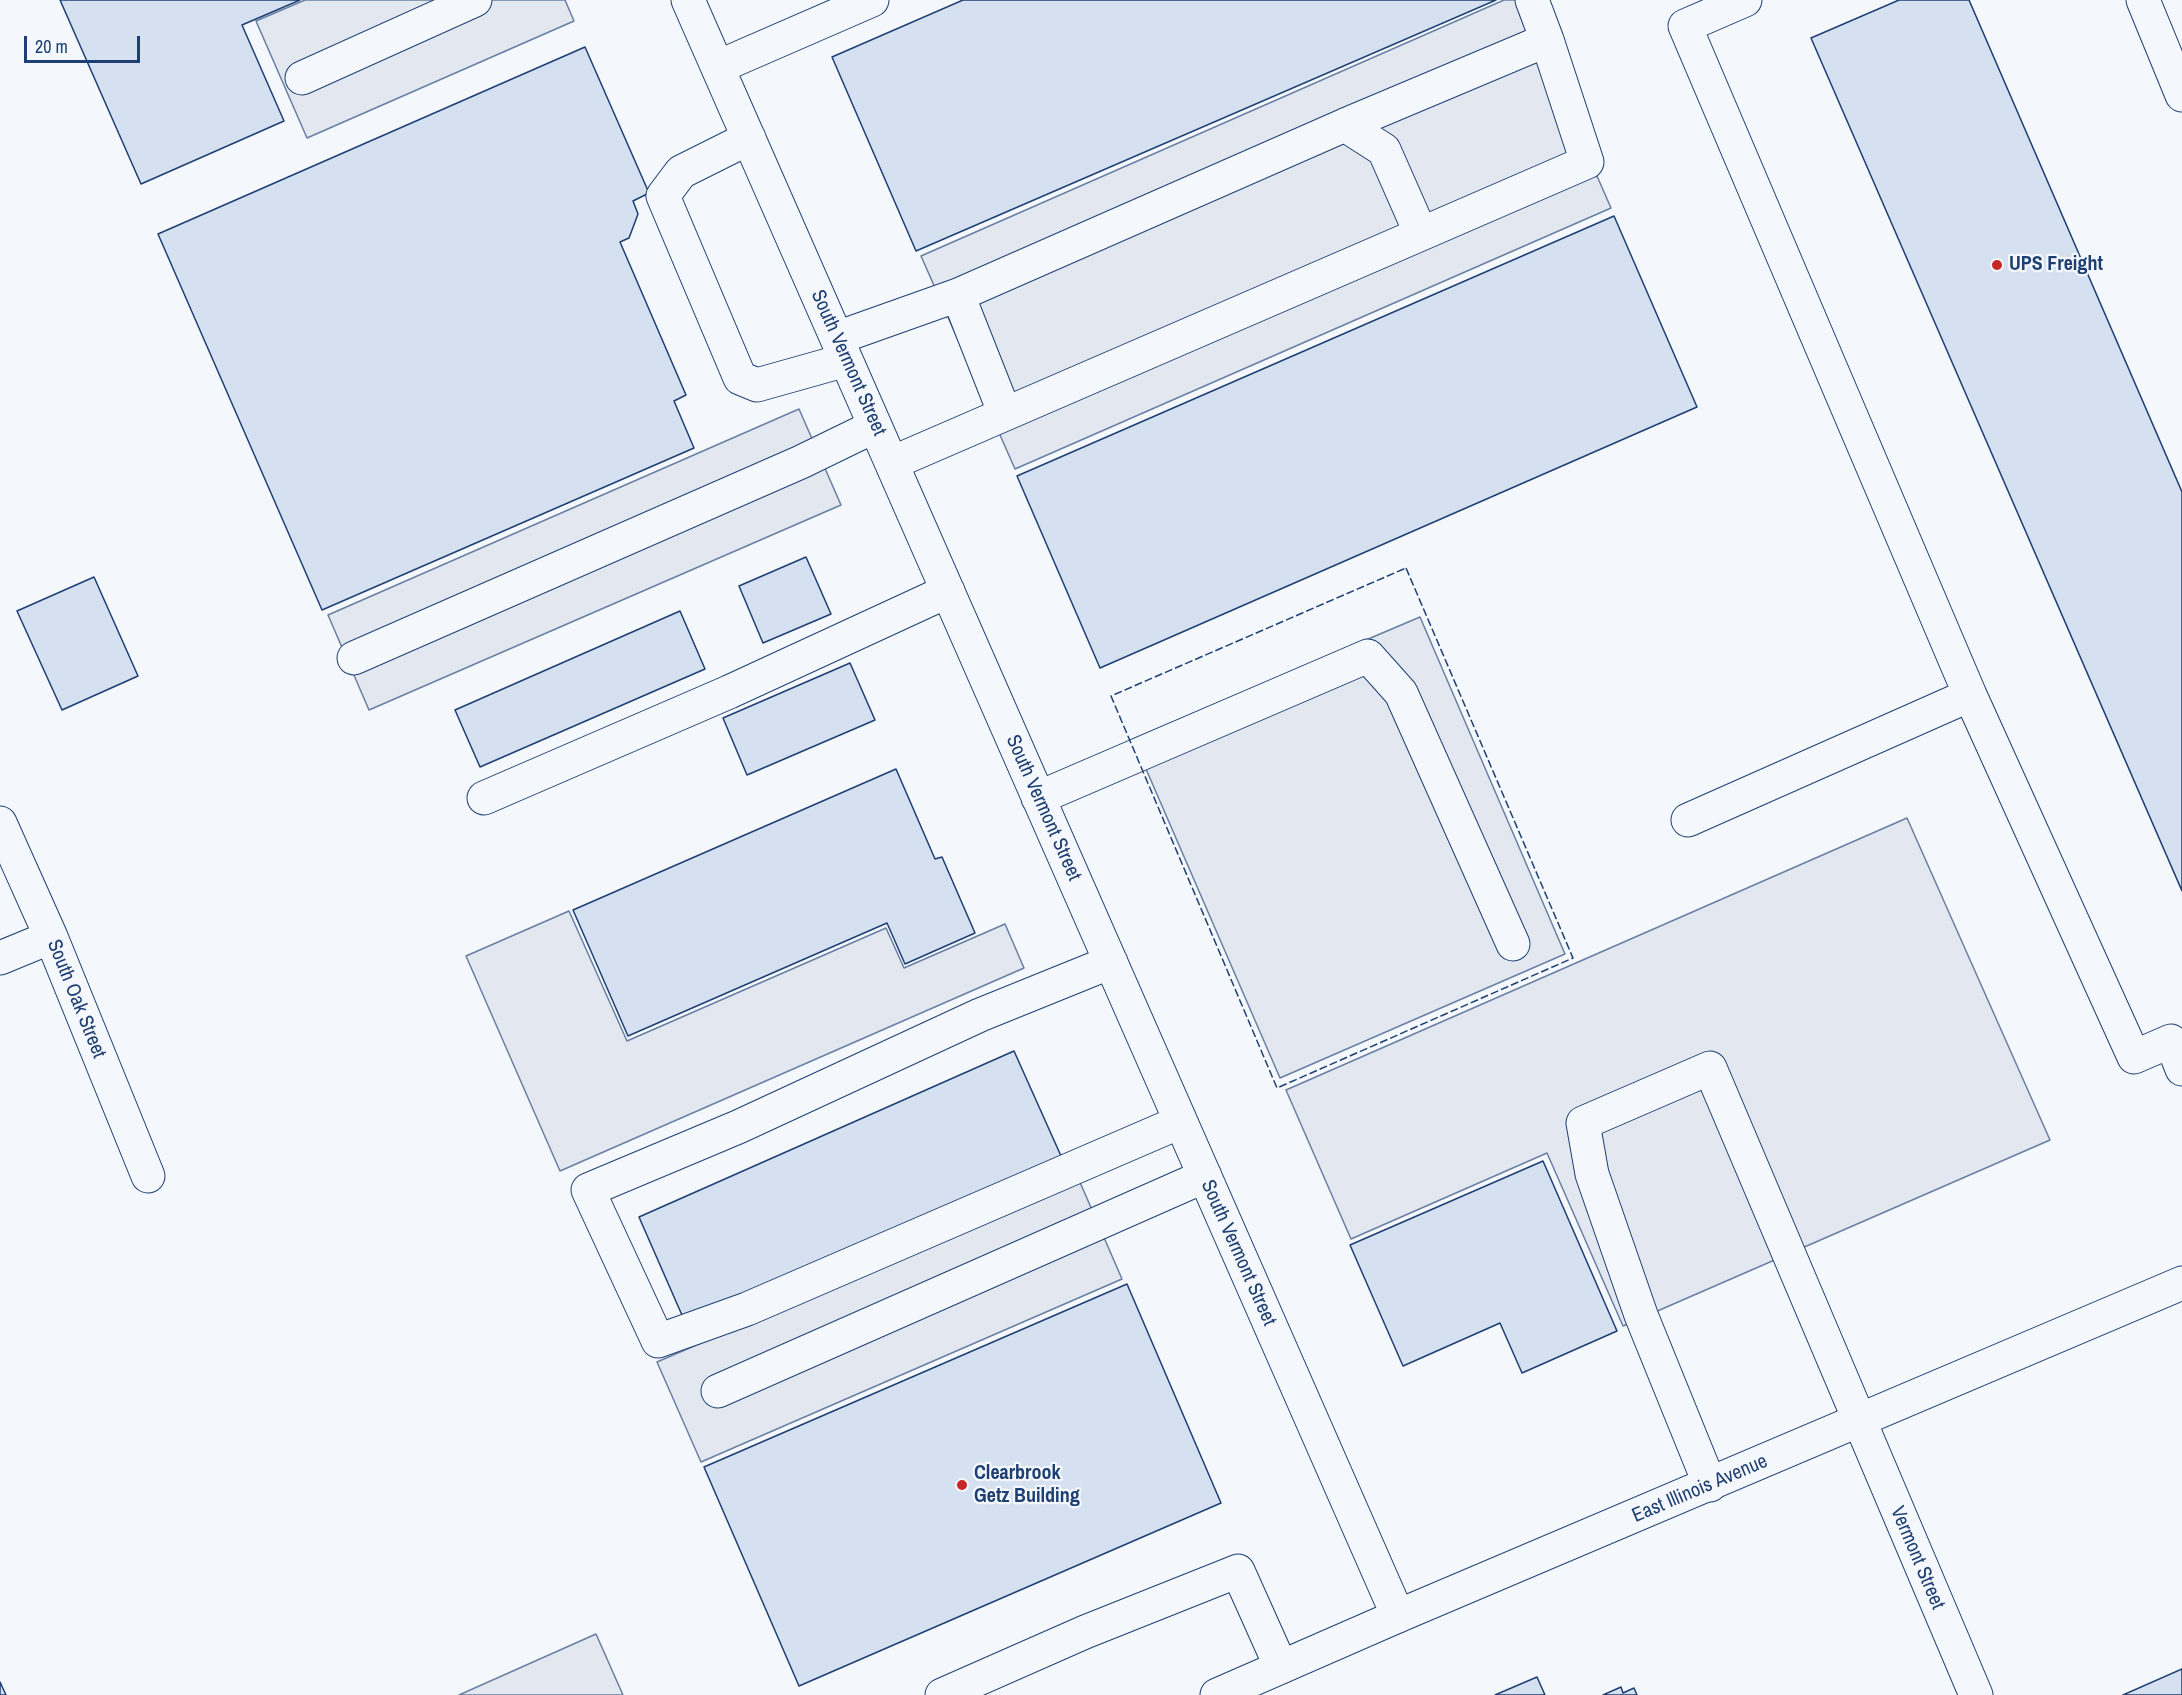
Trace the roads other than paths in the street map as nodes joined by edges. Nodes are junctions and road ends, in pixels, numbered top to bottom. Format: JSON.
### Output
{"nodes":[{"id":1,"x":475,"y":0,"type":"edge"},
{"id":2,"x":688,"y":0,"type":"edge"},
{"id":3,"x":872,"y":0,"type":"edge"},
{"id":4,"x":1532,"y":0,"type":"edge"},
{"id":5,"x":1745,"y":0,"type":"edge"},
{"id":6,"x":2143,"y":0,"type":"edge"},
{"id":7,"x":1547,"y":40,"type":"junction"},
{"id":8,"x":718,"y":67,"type":"junction"},
{"id":9,"x":302,"y":78,"type":"dead end"},
{"id":10,"x":2182,"y":94,"type":"edge"},
{"id":11,"x":1345,"y":125,"type":"junction"},
{"id":12,"x":749,"y":138,"type":"junction"},
{"id":13,"x":1421,"y":234,"type":"junction"},
{"id":14,"x":958,"y":295,"type":"junction"},
{"id":15,"x":842,"y":349,"type":"junction"},
{"id":16,"x":1005,"y":414,"type":"junction"},
{"id":17,"x":875,"y":426,"type":"junction"},
{"id":18,"x":892,"y":463,"type":"junction"},
{"id":19,"x":948,"y":591,"type":"junction"},
{"id":20,"x":354,"y":658,"type":"dead end"},
{"id":21,"x":1970,"y":695,"type":"junction"},
{"id":22,"x":484,"y":798,"type":"dead end"},
{"id":23,"x":1038,"y":798,"type":"junction"},
{"id":24,"x":1688,"y":820,"type":"dead end"},
{"id":25,"x":0,"y":823,"type":"edge"},
{"id":26,"x":51,"y":937,"type":"junction"},
{"id":27,"x":1513,"y":944,"type":"dead end"},
{"id":28,"x":0,"y":958,"type":"edge"},
{"id":29,"x":1111,"y":962,"type":"junction"},
{"id":30,"x":2178,"y":1049,"type":"edge"},
{"id":31,"x":1180,"y":1122,"type":"junction"},
{"id":32,"x":148,"y":1176,"type":"dead end"},
{"id":33,"x":1204,"y":1176,"type":"junction"},
{"id":34,"x":2182,"y":1283,"type":"edge"},
{"id":35,"x":718,"y":1391,"type":"dead end"},
{"id":36,"x":1858,"y":1422,"type":"junction"},
{"id":37,"x":1710,"y":1485,"type":"junction"},
{"id":38,"x":1398,"y":1616,"type":"junction"},
{"id":39,"x":1281,"y":1667,"type":"junction"},
{"id":40,"x":942,"y":1695,"type":"edge"},
{"id":41,"x":1217,"y":1695,"type":"edge"},
{"id":42,"x":1976,"y":1695,"type":"edge"}],
"edges":[{"from":1,"to":9,"type":"street"},
{"from":2,"to":8,"type":"street","name":"South Vermont Street"},
{"from":3,"to":8,"type":"street"},
{"from":4,"to":7,"type":"street"},
{"from":5,"to":21,"type":"street"},
{"from":6,"to":10,"type":"street"},
{"from":7,"to":11,"type":"street"},
{"from":7,"to":13,"type":"street"},
{"from":8,"to":12,"type":"street","name":"South Vermont Street"},
{"from":11,"to":13,"type":"street"},
{"from":11,"to":14,"type":"street"},
{"from":12,"to":15,"type":"street","name":"South Vermont Street"},
{"from":12,"to":15,"type":"street"},
{"from":13,"to":16,"type":"street"},
{"from":14,"to":15,"type":"street"},
{"from":14,"to":16,"type":"street"},
{"from":15,"to":17,"type":"street","name":"South Vermont Street"},
{"from":16,"to":18,"type":"street"},
{"from":17,"to":18,"type":"street","name":"South Vermont Street"},
{"from":17,"to":20,"type":"street"},
{"from":18,"to":19,"type":"street","name":"South Vermont Street"},
{"from":19,"to":22,"type":"street"},
{"from":19,"to":23,"type":"street","name":"South Vermont Street"},
{"from":21,"to":24,"type":"street"},
{"from":21,"to":30,"type":"street"},
{"from":23,"to":27,"type":"street"},
{"from":23,"to":29,"type":"street","name":"South Vermont Street"},
{"from":25,"to":26,"type":"street","name":"South Oak Street"},
{"from":26,"to":28,"type":"street"},
{"from":26,"to":32,"type":"street","name":"South Oak Street"},
{"from":29,"to":31,"type":"street","name":"South Vermont Street"},
{"from":29,"to":31,"type":"street"},
{"from":31,"to":33,"type":"street","name":"South Vermont Street"},
{"from":33,"to":35,"type":"street"},
{"from":33,"to":38,"type":"street","name":"South Vermont Street"},
{"from":34,"to":36,"type":"street","name":"East Illinois Avenue"},
{"from":36,"to":37,"type":"street","name":"East Illinois Avenue"},
{"from":36,"to":37,"type":"street","name":"Vermont Street"},
{"from":36,"to":42,"type":"street","name":"Vermont Street"},
{"from":37,"to":38,"type":"street","name":"East Illinois Avenue"},
{"from":38,"to":39,"type":"street","name":"East Illinois Avenue"},
{"from":39,"to":40,"type":"street"},
{"from":39,"to":41,"type":"street","name":"East Illinois Avenue"}]}
